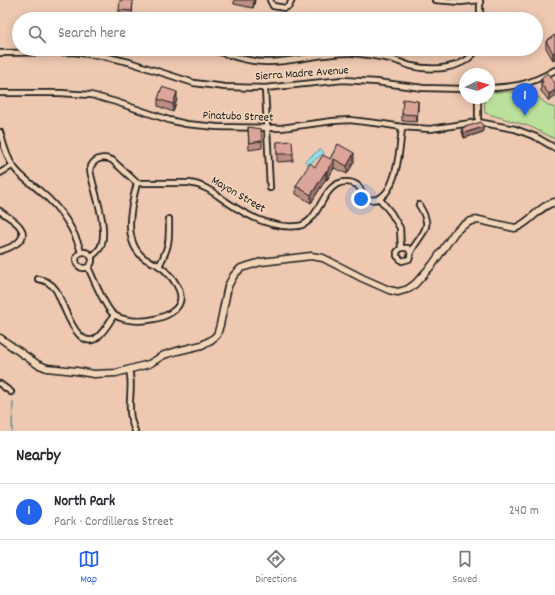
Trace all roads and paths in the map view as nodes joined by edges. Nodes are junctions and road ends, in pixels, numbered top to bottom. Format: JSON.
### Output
{"nodes":[{"id":1,"x":270,"y":0,"type":"edge"},
{"id":2,"x":292,"y":0,"type":"edge"},
{"id":3,"x":435,"y":0,"type":"edge"},
{"id":4,"x":479,"y":0,"type":"edge"},
{"id":5,"x":480,"y":12,"type":"edge"},
{"id":6,"x":0,"y":52,"type":"edge"},
{"id":7,"x":12,"y":52,"type":"edge"},
{"id":8,"x":105,"y":56,"type":"edge"},
{"id":9,"x":231,"y":56,"type":"edge"},
{"id":10,"x":319,"y":56,"type":"edge"},
{"id":11,"x":372,"y":56,"type":"edge"},
{"id":12,"x":472,"y":56,"type":"edge"},
{"id":13,"x":555,"y":70,"type":"edge"},
{"id":14,"x":265,"y":88,"type":"junction"},
{"id":15,"x":459,"y":88,"type":"edge"},
{"id":16,"x":495,"y":88,"type":"edge"},
{"id":17,"x":0,"y":93,"type":"edge"},
{"id":18,"x":478,"y":104,"type":"edge"},
{"id":19,"x":478,"y":122,"type":"junction"},
{"id":20,"x":402,"y":127,"type":"junction"},
{"id":21,"x":267,"y":128,"type":"junction"},
{"id":22,"x":0,"y":132,"type":"edge"},
{"id":23,"x":555,"y":148,"type":"edge"},
{"id":24,"x":12,"y":166,"type":"junction"},
{"id":25,"x":0,"y":173,"type":"edge"},
{"id":26,"x":137,"y":183,"type":"junction"},
{"id":27,"x":270,"y":188,"type":"dead end"},
{"id":28,"x":379,"y":198,"type":"junction"},
{"id":29,"x":555,"y":202,"type":"edge"},
{"id":30,"x":419,"y":204,"type":"dead end"},
{"id":31,"x":0,"y":211,"type":"edge"},
{"id":32,"x":169,"y":219,"type":"dead end"},
{"id":33,"x":401,"y":248,"type":"junction"},
{"id":34,"x":0,"y":251,"type":"edge"},
{"id":35,"x":81,"y":252,"type":"junction"},
{"id":36,"x":410,"y":252,"type":"junction"},
{"id":37,"x":92,"y":257,"type":"junction"},
{"id":38,"x":159,"y":266,"type":"junction"},
{"id":39,"x":88,"y":267,"type":"junction"},
{"id":40,"x":38,"y":279,"type":"dead end"},
{"id":41,"x":114,"y":315,"type":"junction"},
{"id":42,"x":0,"y":338,"type":"edge"},
{"id":43,"x":129,"y":370,"type":"junction"},
{"id":44,"x":0,"y":384,"type":"edge"},
{"id":45,"x":11,"y":392,"type":"dead end"},
{"id":46,"x":135,"y":431,"type":"edge"}],
"edges":[{"from":1,"to":2,"type":"street"},
{"from":3,"to":4,"type":"street"},
{"from":4,"to":5,"type":"street"},
{"from":6,"to":7,"type":"street","name":"Sierra Madre Avenue"},
{"from":8,"to":14,"type":"street","name":"Sierra Madre Avenue"},
{"from":9,"to":10,"type":"street"},
{"from":11,"to":12,"type":"street"},
{"from":13,"to":16,"type":"street"},
{"from":14,"to":15,"type":"street","name":"Sierra Madre Avenue"},
{"from":14,"to":21,"type":"street"},
{"from":17,"to":21,"type":"street","name":"Pinatubo Street"},
{"from":18,"to":19,"type":"street"},
{"from":19,"to":20,"type":"street","name":"Pinatubo Street"},
{"from":19,"to":23,"type":"street","name":"Pinatubo Street"},
{"from":20,"to":21,"type":"street","name":"Pinatubo Street"},
{"from":20,"to":28,"type":"street"},
{"from":21,"to":27,"type":"street"},
{"from":22,"to":24,"type":"street"},
{"from":24,"to":25,"type":"street"},
{"from":24,"to":35,"type":"street"},
{"from":26,"to":28,"type":"street","name":"Mayon Street"},
{"from":26,"to":37,"type":"street"},
{"from":26,"to":38,"type":"street"},
{"from":28,"to":33,"type":"street"},
{"from":29,"to":43,"type":"street"},
{"from":30,"to":36,"type":"street"},
{"from":31,"to":34,"type":"street"},
{"from":32,"to":38,"type":"street"},
{"from":33,"to":36,"type":"street"},
{"from":33,"to":36,"type":"street"},
{"from":35,"to":37,"type":"street"},
{"from":35,"to":39,"type":"street"},
{"from":37,"to":39,"type":"street"},
{"from":38,"to":41,"type":"street"},
{"from":39,"to":41,"type":"street"},
{"from":40,"to":41,"type":"street"},
{"from":42,"to":43,"type":"street"},
{"from":43,"to":46,"type":"street"},
{"from":44,"to":45,"type":"street"}]}
